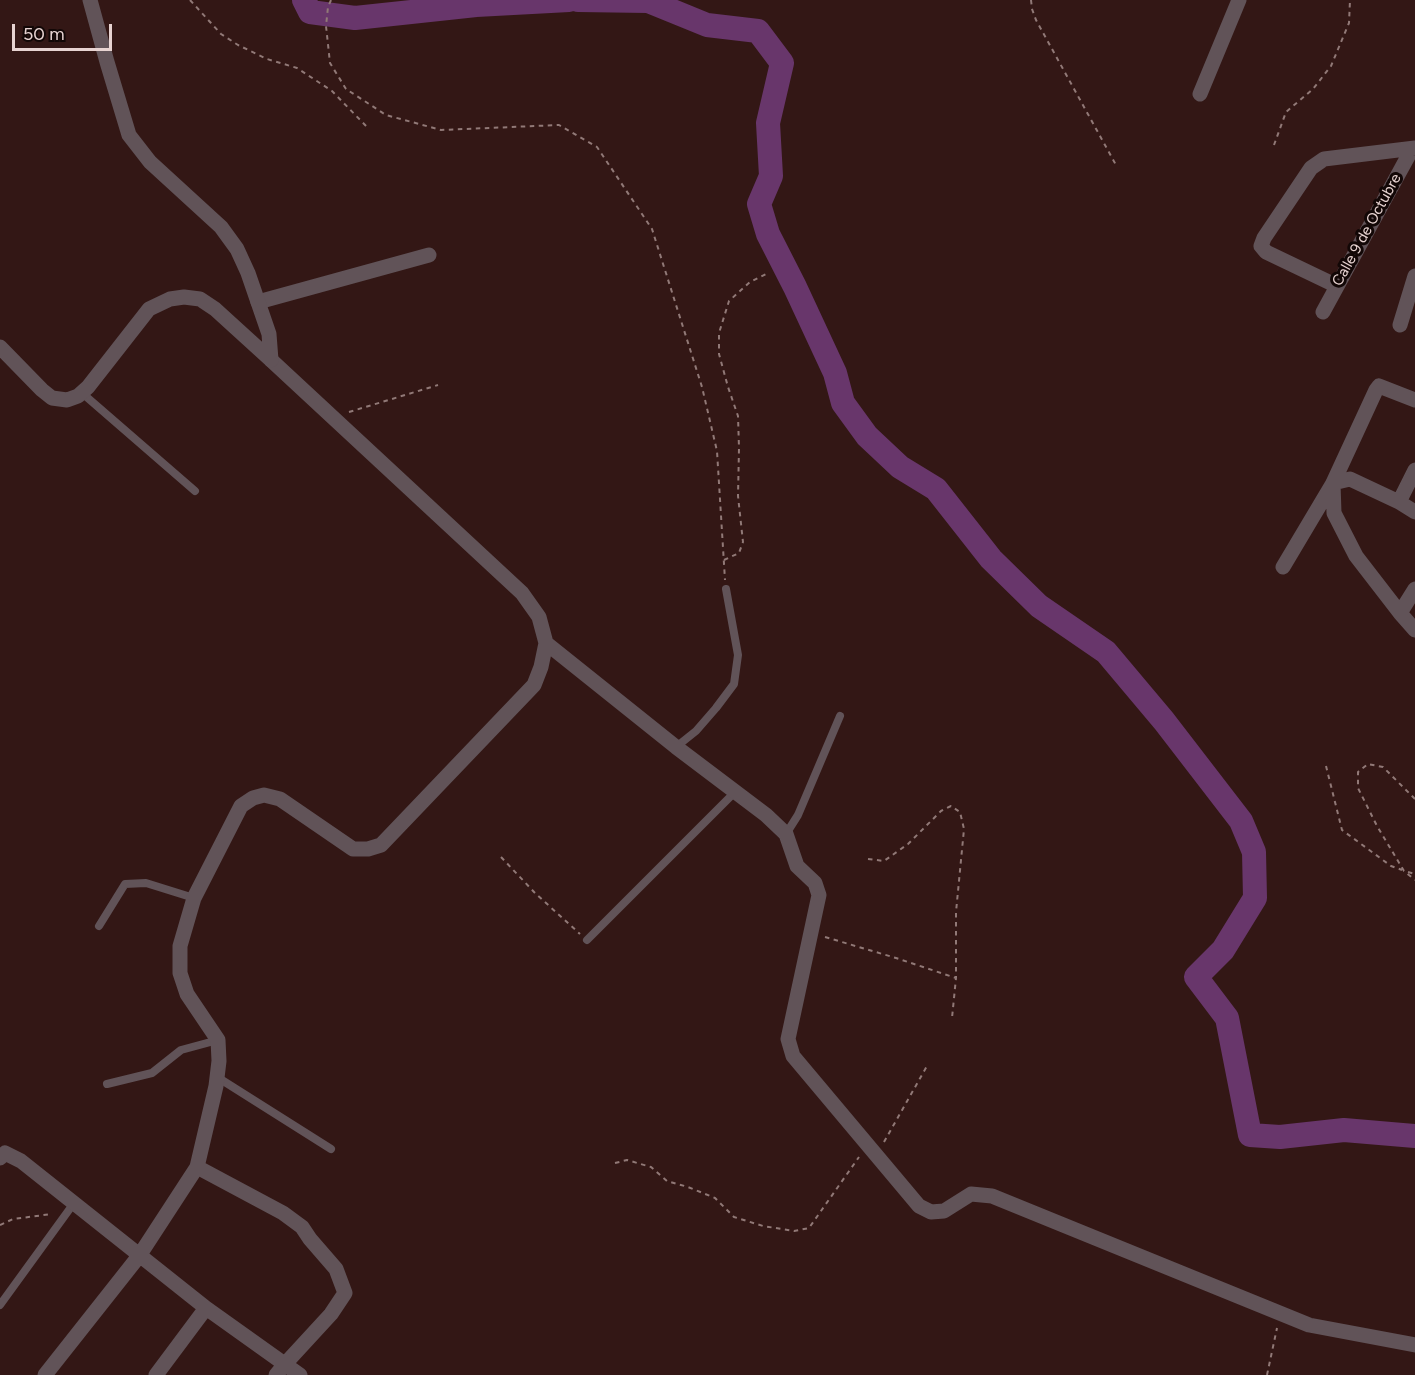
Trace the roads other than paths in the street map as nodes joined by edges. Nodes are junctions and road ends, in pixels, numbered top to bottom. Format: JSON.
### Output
{"nodes":[{"id":1,"x":90,"y":0,"type":"edge"},
{"id":2,"x":1239,"y":0,"type":"edge"},
{"id":3,"x":1200,"y":94,"type":"dead end"},
{"id":4,"x":1413,"y":148,"type":"edge"},
{"id":5,"x":429,"y":255,"type":"dead end"},
{"id":6,"x":1415,"y":276,"type":"edge"},
{"id":7,"x":1337,"y":286,"type":"junction"},
{"id":8,"x":258,"y":302,"type":"junction"},
{"id":9,"x":1323,"y":312,"type":"dead end"},
{"id":10,"x":1400,"y":325,"type":"dead end"},
{"id":11,"x":0,"y":347,"type":"edge"},
{"id":12,"x":271,"y":360,"type":"junction"},
{"id":13,"x":82,"y":393,"type":"junction"},
{"id":14,"x":1415,"y":400,"type":"edge"},
{"id":15,"x":1415,"y":470,"type":"edge"},
{"id":16,"x":1333,"y":483,"type":"junction"},
{"id":17,"x":195,"y":491,"type":"dead end"},
{"id":18,"x":1399,"y":502,"type":"junction"},
{"id":19,"x":1415,"y":512,"type":"edge"},
{"id":20,"x":1283,"y":567,"type":"dead end"},
{"id":21,"x":726,"y":589,"type":"road end"},
{"id":22,"x":1415,"y":589,"type":"edge"},
{"id":23,"x":1400,"y":613,"type":"junction"},
{"id":24,"x":1415,"y":630,"type":"edge"},
{"id":25,"x":546,"y":643,"type":"junction"},
{"id":26,"x":840,"y":716,"type":"dead end"},
{"id":27,"x":676,"y":747,"type":"junction"},
{"id":28,"x":735,"y":792,"type":"junction"},
{"id":29,"x":786,"y":834,"type":"junction"},
{"id":30,"x":194,"y":898,"type":"junction"},
{"id":31,"x":99,"y":926,"type":"dead end"},
{"id":32,"x":587,"y":940,"type":"road end"},
{"id":33,"x":218,"y":1040,"type":"junction"},
{"id":34,"x":217,"y":1077,"type":"junction"},
{"id":35,"x":107,"y":1084,"type":"dead end"},
{"id":36,"x":331,"y":1149,"type":"dead end"},
{"id":37,"x":0,"y":1158,"type":"edge"},
{"id":38,"x":197,"y":1167,"type":"junction"},
{"id":39,"x":71,"y":1207,"type":"junction"},
{"id":40,"x":140,"y":1256,"type":"junction"},
{"id":41,"x":0,"y":1305,"type":"edge"},
{"id":42,"x":206,"y":1308,"type":"junction"},
{"id":43,"x":1415,"y":1345,"type":"edge"},
{"id":44,"x":281,"y":1369,"type":"edge"},
{"id":45,"x":45,"y":1375,"type":"edge"},
{"id":46,"x":156,"y":1375,"type":"edge"},
{"id":47,"x":300,"y":1375,"type":"edge"}],
"edges":[{"from":1,"to":8,"type":"street"},
{"from":2,"to":3,"type":"street"},
{"from":4,"to":7,"type":"street","name":"Calle 9 de Octubre"},
{"from":4,"to":7,"type":"street"},
{"from":5,"to":8,"type":"street"},
{"from":6,"to":10,"type":"street"},
{"from":7,"to":9,"type":"street","name":"Calle 9 de Octubre"},
{"from":8,"to":12,"type":"street"},
{"from":11,"to":13,"type":"street"},
{"from":12,"to":13,"type":"street"},
{"from":12,"to":25,"type":"street"},
{"from":13,"to":17,"type":"lane"},
{"from":14,"to":16,"type":"street"},
{"from":15,"to":18,"type":"street"},
{"from":16,"to":18,"type":"street"},
{"from":16,"to":20,"type":"street"},
{"from":16,"to":23,"type":"street"},
{"from":18,"to":19,"type":"street"},
{"from":21,"to":27,"type":"lane"},
{"from":22,"to":23,"type":"street"},
{"from":23,"to":24,"type":"street"},
{"from":25,"to":27,"type":"street"},
{"from":25,"to":30,"type":"street"},
{"from":26,"to":29,"type":"lane"},
{"from":27,"to":28,"type":"street"},
{"from":28,"to":29,"type":"street"},
{"from":28,"to":32,"type":"lane"},
{"from":29,"to":43,"type":"street"},
{"from":30,"to":31,"type":"lane"},
{"from":30,"to":33,"type":"street"},
{"from":33,"to":34,"type":"street"},
{"from":33,"to":35,"type":"lane"},
{"from":34,"to":36,"type":"lane"},
{"from":34,"to":38,"type":"street"},
{"from":37,"to":39,"type":"street"},
{"from":38,"to":40,"type":"street"},
{"from":38,"to":44,"type":"street"},
{"from":39,"to":40,"type":"street"},
{"from":39,"to":41,"type":"lane"},
{"from":40,"to":42,"type":"street"},
{"from":40,"to":45,"type":"street"},
{"from":42,"to":44,"type":"street"},
{"from":42,"to":46,"type":"street"},
{"from":44,"to":47,"type":"street"}]}
